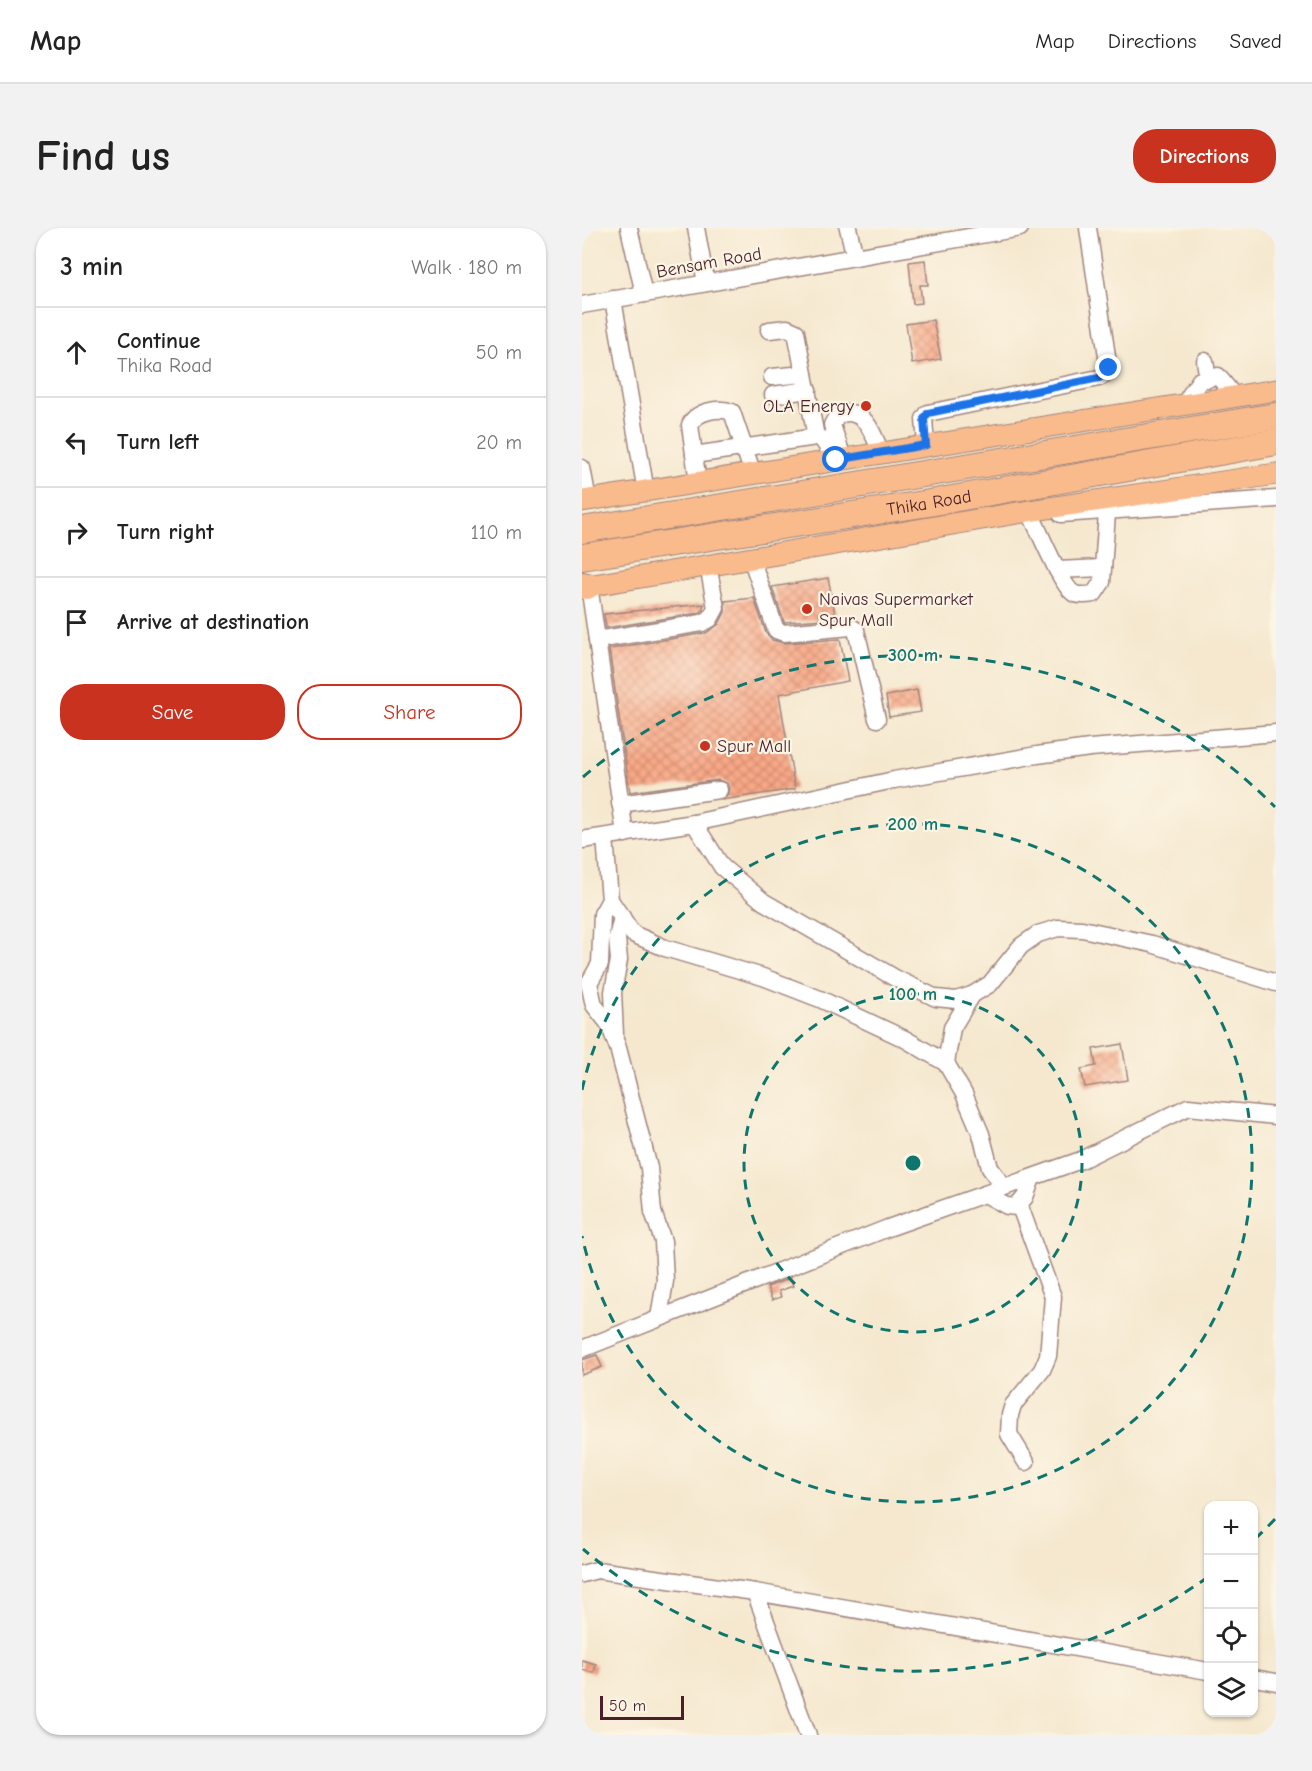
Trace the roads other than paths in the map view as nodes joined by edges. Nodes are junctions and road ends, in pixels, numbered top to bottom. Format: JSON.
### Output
{"nodes":[{"id":1,"x":629,"y":228,"type":"edge"},
{"id":2,"x":696,"y":228,"type":"edge"},
{"id":3,"x":848,"y":228,"type":"edge"},
{"id":4,"x":1020,"y":228,"type":"edge"},
{"id":5,"x":1088,"y":228,"type":"edge"},
{"id":6,"x":855,"y":257,"type":"junction"},
{"id":7,"x":706,"y":283,"type":"junction"},
{"id":8,"x":644,"y":294,"type":"junction"},
{"id":9,"x":613,"y":299,"type":"junction"},
{"id":10,"x":582,"y":304,"type":"edge"},
{"id":11,"x":769,"y":330,"type":"dead end"},
{"id":12,"x":1205,"y":361,"type":"dead end"},
{"id":13,"x":772,"y":377,"type":"dead end"},
{"id":14,"x":1209,"y":378,"type":"junction"},
{"id":15,"x":806,"y":382,"type":"junction"},
{"id":16,"x":1276,"y":390,"type":"edge"},
{"id":17,"x":773,"y":395,"type":"dead end"},
{"id":18,"x":1234,"y":396,"type":"junction"},
{"id":19,"x":1184,"y":404,"type":"junction"},
{"id":20,"x":1276,"y":416,"type":"edge"},
{"id":21,"x":816,"y":437,"type":"junction"},
{"id":22,"x":1276,"y":442,"type":"edge"},
{"id":23,"x":926,"y":445,"type":"junction"},
{"id":24,"x":745,"y":447,"type":"junction"},
{"id":25,"x":881,"y":453,"type":"junction"},
{"id":26,"x":694,"y":455,"type":"junction"},
{"id":27,"x":839,"y":460,"type":"junction"},
{"id":28,"x":582,"y":468,"type":"edge"},
{"id":29,"x":753,"y":474,"type":"junction"},
{"id":30,"x":1276,"y":474,"type":"edge"},
{"id":31,"x":698,"y":483,"type":"junction"},
{"id":32,"x":646,"y":492,"type":"junction"},
{"id":33,"x":1276,"y":499,"type":"edge"},
{"id":34,"x":585,"y":500,"type":"edge"},
{"id":35,"x":1032,"y":511,"type":"junction"},
{"id":36,"x":1107,"y":513,"type":"junction"},
{"id":37,"x":582,"y":530,"type":"edge"},
{"id":38,"x":582,"y":557,"type":"edge"},
{"id":39,"x":751,"y":558,"type":"junction"},
{"id":40,"x":708,"y":565,"type":"junction"},
{"id":41,"x":1103,"y":568,"type":"junction"},
{"id":42,"x":1057,"y":570,"type":"junction"},
{"id":43,"x":585,"y":586,"type":"edge"},
{"id":44,"x":597,"y":640,"type":"junction"},
{"id":45,"x":877,"y":719,"type":"dead end"},
{"id":46,"x":1276,"y":733,"type":"edge"},
{"id":47,"x":719,"y":790,"type":"dead end"},
{"id":48,"x":620,"y":804,"type":"junction"},
{"id":49,"x":694,"y":823,"type":"junction"},
{"id":50,"x":625,"y":834,"type":"junction"},
{"id":51,"x":605,"y":837,"type":"junction"},
{"id":52,"x":582,"y":840,"type":"edge"},
{"id":53,"x":610,"y":900,"type":"junction"},
{"id":54,"x":622,"y":917,"type":"junction"},
{"id":55,"x":1276,"y":983,"type":"edge"},
{"id":56,"x":972,"y":995,"type":"junction"},
{"id":57,"x":615,"y":1038,"type":"junction"},
{"id":58,"x":946,"y":1063,"type":"junction"},
{"id":59,"x":1276,"y":1116,"type":"edge"},
{"id":60,"x":1032,"y":1178,"type":"junction"},
{"id":61,"x":1004,"y":1187,"type":"junction"},
{"id":62,"x":985,"y":1194,"type":"junction"},
{"id":63,"x":1019,"y":1204,"type":"junction"},
{"id":64,"x":659,"y":1318,"type":"junction"},
{"id":65,"x":582,"y":1349,"type":"edge"},
{"id":66,"x":1026,"y":1462,"type":"dead end"},
{"id":67,"x":582,"y":1574,"type":"edge"},
{"id":68,"x":755,"y":1592,"type":"junction"},
{"id":69,"x":1204,"y":1670,"type":"edge"},
{"id":70,"x":1258,"y":1679,"type":"edge"},
{"id":71,"x":1276,"y":1682,"type":"edge"},
{"id":72,"x":808,"y":1735,"type":"edge"}],
"edges":[{"from":1,"to":8,"type":"street"},
{"from":2,"to":7,"type":"street"},
{"from":3,"to":6,"type":"street"},
{"from":4,"to":6,"type":"street","name":"Bensam Road"},
{"from":5,"to":23,"type":"street"},
{"from":6,"to":7,"type":"street","name":"Bensam Road"},
{"from":7,"to":8,"type":"street","name":"Bensam Road"},
{"from":8,"to":9,"type":"street","name":"Bensam Road"},
{"from":9,"to":10,"type":"street","name":"Bensam Road"},
{"from":9,"to":32,"type":"street"},
{"from":11,"to":15,"type":"street"},
{"from":12,"to":14,"type":"street"},
{"from":13,"to":15,"type":"street"},
{"from":14,"to":18,"type":"street"},
{"from":14,"to":19,"type":"street"},
{"from":15,"to":17,"type":"street"},
{"from":15,"to":21,"type":"street"},
{"from":16,"to":18,"type":"main road"},
{"from":18,"to":19,"type":"main road"},
{"from":19,"to":23,"type":"main road"},
{"from":20,"to":37,"type":"highway","name":"Thika Road"},
{"from":21,"to":24,"type":"street"},
{"from":21,"to":27,"type":"street"},
{"from":22,"to":38,"type":"highway","name":"Thika Road"},
{"from":23,"to":25,"type":"main road"},
{"from":24,"to":26,"type":"street"},
{"from":24,"to":26,"type":"street"},
{"from":24,"to":29,"type":"street"},
{"from":25,"to":27,"type":"main road"},
{"from":25,"to":27,"type":"street"},
{"from":26,"to":31,"type":"street"},
{"from":27,"to":29,"type":"main road"},
{"from":28,"to":34,"type":"street"},
{"from":29,"to":31,"type":"main road"},
{"from":30,"to":35,"type":"main road","name":"Thika Road"},
{"from":31,"to":32,"type":"main road"},
{"from":32,"to":34,"type":"main road"},
{"from":33,"to":36,"type":"street"},
{"from":35,"to":36,"type":"street"},
{"from":35,"to":39,"type":"main road","name":"Thika Road"},
{"from":35,"to":42,"type":"street"},
{"from":36,"to":41,"type":"street"},
{"from":39,"to":40,"type":"main road","name":"Thika Road"},
{"from":39,"to":45,"type":"street"},
{"from":40,"to":43,"type":"main road","name":"Thika Road"},
{"from":40,"to":44,"type":"street"},
{"from":41,"to":42,"type":"street"},
{"from":41,"to":42,"type":"street"},
{"from":43,"to":44,"type":"street"},
{"from":44,"to":48,"type":"street"},
{"from":46,"to":49,"type":"street"},
{"from":47,"to":48,"type":"street"},
{"from":48,"to":50,"type":"street"},
{"from":49,"to":50,"type":"street"},
{"from":49,"to":56,"type":"street"},
{"from":50,"to":51,"type":"street"},
{"from":51,"to":52,"type":"street"},
{"from":51,"to":53,"type":"street"},
{"from":53,"to":54,"type":"street"},
{"from":53,"to":57,"type":"street"},
{"from":54,"to":57,"type":"street"},
{"from":54,"to":58,"type":"street"},
{"from":55,"to":56,"type":"street"},
{"from":56,"to":58,"type":"street"},
{"from":57,"to":64,"type":"street"},
{"from":58,"to":61,"type":"street"},
{"from":59,"to":60,"type":"street"},
{"from":60,"to":61,"type":"street"},
{"from":60,"to":63,"type":"street"},
{"from":61,"to":62,"type":"street"},
{"from":62,"to":63,"type":"street"},
{"from":62,"to":64,"type":"street"},
{"from":63,"to":66,"type":"street"},
{"from":64,"to":65,"type":"street"},
{"from":67,"to":68,"type":"street"},
{"from":68,"to":69,"type":"street"},
{"from":68,"to":72,"type":"street"},
{"from":70,"to":71,"type":"street"}]}
